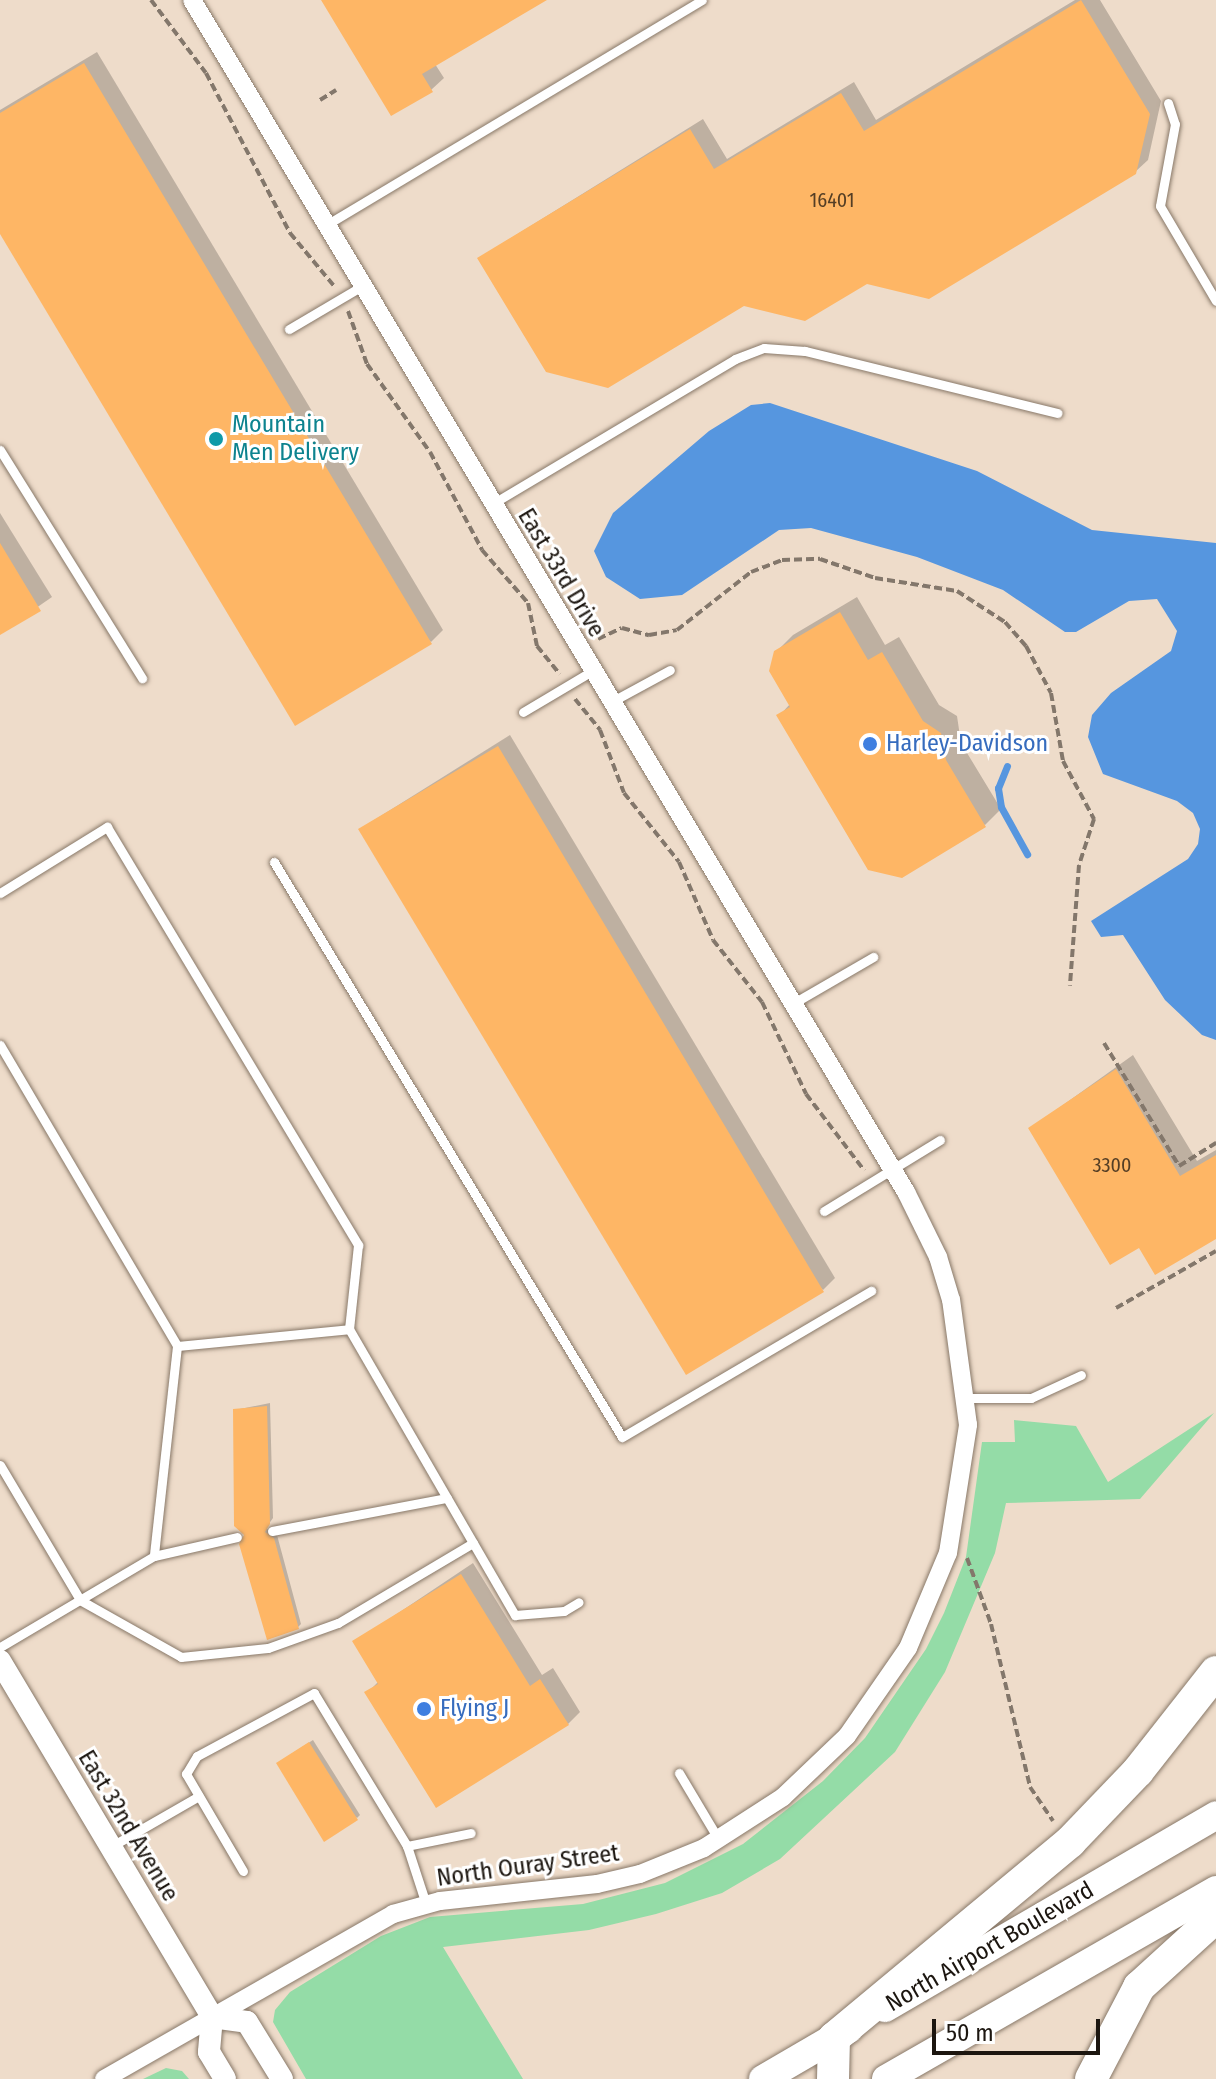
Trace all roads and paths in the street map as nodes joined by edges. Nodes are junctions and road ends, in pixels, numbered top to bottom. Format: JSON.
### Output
{"nodes":[{"id":1,"x":151,"y":0,"type":"edge"},
{"id":2,"x":192,"y":0,"type":"edge"},
{"id":3,"x":702,"y":0,"type":"edge"},
{"id":4,"x":336,"y":90,"type":"dead end"},
{"id":5,"x":320,"y":100,"type":"dead end"},
{"id":6,"x":1168,"y":103,"type":"dead end"},
{"id":7,"x":326,"y":225,"type":"junction"},
{"id":8,"x":362,"y":286,"type":"junction"},
{"id":9,"x":343,"y":297,"type":"junction"},
{"id":10,"x":1216,"y":301,"type":"edge"},
{"id":11,"x":289,"y":329,"type":"dead end"},
{"id":12,"x":1057,"y":413,"type":"dead end"},
{"id":13,"x":0,"y":450,"type":"edge"},
{"id":14,"x":492,"y":504,"type":"junction"},
{"id":15,"x":579,"y":650,"type":"junction"},
{"id":16,"x":670,"y":670,"type":"dead end"},
{"id":17,"x":592,"y":671,"type":"junction"},
{"id":18,"x":142,"y":678,"type":"dead end"},
{"id":19,"x":567,"y":686,"type":"junction"},
{"id":20,"x":611,"y":702,"type":"junction"},
{"id":21,"x":523,"y":712,"type":"dead end"},
{"id":22,"x":274,"y":862,"type":"dead end"},
{"id":23,"x":0,"y":893,"type":"edge"},
{"id":24,"x":873,"y":957,"type":"dead end"},
{"id":25,"x":1070,"y":986,"type":"dead end"},
{"id":26,"x":792,"y":1004,"type":"junction"},
{"id":27,"x":1104,"y":1043,"type":"dead end"},
{"id":28,"x":0,"y":1045,"type":"edge"},
{"id":29,"x":940,"y":1140,"type":"dead end"},
{"id":30,"x":1216,"y":1143,"type":"edge"},
{"id":31,"x":892,"y":1170,"type":"junction"},
{"id":32,"x":871,"y":1183,"type":"junction"},
{"id":33,"x":824,"y":1211,"type":"dead end"},
{"id":34,"x":1216,"y":1251,"type":"edge"},
{"id":35,"x":871,"y":1291,"type":"dead end"},
{"id":36,"x":1116,"y":1308,"type":"dead end"},
{"id":37,"x":349,"y":1329,"type":"junction"},
{"id":38,"x":177,"y":1346,"type":"junction"},
{"id":39,"x":1081,"y":1375,"type":"dead end"},
{"id":40,"x":967,"y":1398,"type":"junction"},
{"id":41,"x":0,"y":1465,"type":"edge"},
{"id":42,"x":447,"y":1498,"type":"junction"},
{"id":43,"x":272,"y":1531,"type":"dead end"},
{"id":44,"x":237,"y":1537,"type":"dead end"},
{"id":45,"x":473,"y":1543,"type":"junction"},
{"id":46,"x":154,"y":1556,"type":"junction"},
{"id":47,"x":966,"y":1557,"type":"dead end"},
{"id":48,"x":80,"y":1600,"type":"junction"},
{"id":49,"x":579,"y":1602,"type":"dead end"},
{"id":50,"x":0,"y":1647,"type":"edge"},
{"id":51,"x":0,"y":1661,"type":"edge"},
{"id":52,"x":1216,"y":1672,"type":"edge"},
{"id":53,"x":679,"y":1773,"type":"dead end"},
{"id":54,"x":199,"y":1796,"type":"junction"},
{"id":55,"x":1216,"y":1815,"type":"edge"},
{"id":56,"x":1057,"y":1826,"type":"dead end"},
{"id":57,"x":471,"y":1833,"type":"dead end"},
{"id":58,"x":719,"y":1840,"type":"junction"},
{"id":59,"x":407,"y":1846,"type":"junction"},
{"id":60,"x":111,"y":1847,"type":"junction"},
{"id":61,"x":243,"y":1871,"type":"dead end"},
{"id":62,"x":1216,"y":1890,"type":"edge"},
{"id":63,"x":426,"y":1904,"type":"junction"},
{"id":64,"x":1216,"y":1917,"type":"edge"},
{"id":65,"x":212,"y":2017,"type":"junction"},
{"id":66,"x":834,"y":2038,"type":"junction"},
{"id":67,"x":104,"y":2079,"type":"edge"},
{"id":68,"x":225,"y":2079,"type":"edge"},
{"id":69,"x":282,"y":2079,"type":"edge"},
{"id":70,"x":763,"y":2079,"type":"edge"},
{"id":71,"x":833,"y":2079,"type":"edge"},
{"id":72,"x":886,"y":2079,"type":"edge"},
{"id":73,"x":1091,"y":2079,"type":"edge"}],
"edges":[{"from":1,"to":9,"type":"path"},
{"from":2,"to":7,"type":"street","name":"East 33rd Drive"},
{"from":3,"to":7,"type":"lane"},
{"from":4,"to":5,"type":"path"},
{"from":6,"to":10,"type":"lane"},
{"from":7,"to":8,"type":"street","name":"East 33rd Drive"},
{"from":8,"to":9,"type":"lane"},
{"from":8,"to":14,"type":"street","name":"East 33rd Drive"},
{"from":9,"to":11,"type":"lane"},
{"from":9,"to":19,"type":"path"},
{"from":12,"to":14,"type":"lane"},
{"from":13,"to":18,"type":"lane"},
{"from":14,"to":15,"type":"street","name":"East 33rd Drive"},
{"from":15,"to":17,"type":"street","name":"East 33rd Drive"},
{"from":15,"to":25,"type":"path"},
{"from":16,"to":20,"type":"lane"},
{"from":17,"to":19,"type":"lane"},
{"from":17,"to":20,"type":"street","name":"East 33rd Drive"},
{"from":19,"to":21,"type":"lane"},
{"from":19,"to":32,"type":"path"},
{"from":20,"to":26,"type":"street","name":"East 33rd Drive"},
{"from":22,"to":35,"type":"lane"},
{"from":23,"to":37,"type":"lane"},
{"from":24,"to":26,"type":"lane"},
{"from":26,"to":31,"type":"street","name":"East 33rd Drive"},
{"from":27,"to":30,"type":"path"},
{"from":28,"to":38,"type":"lane"},
{"from":29,"to":31,"type":"lane"},
{"from":31,"to":32,"type":"lane"},
{"from":31,"to":40,"type":"street","name":"North Ouray Street"},
{"from":32,"to":33,"type":"lane"},
{"from":34,"to":36,"type":"path"},
{"from":37,"to":38,"type":"lane"},
{"from":37,"to":42,"type":"lane"},
{"from":38,"to":46,"type":"lane"},
{"from":39,"to":40,"type":"lane"},
{"from":40,"to":58,"type":"street","name":"North Ouray Street"},
{"from":41,"to":48,"type":"lane"},
{"from":42,"to":43,"type":"lane"},
{"from":42,"to":45,"type":"lane"},
{"from":44,"to":46,"type":"lane"},
{"from":45,"to":48,"type":"lane"},
{"from":45,"to":49,"type":"lane"},
{"from":46,"to":48,"type":"lane"},
{"from":47,"to":56,"type":"path"},
{"from":48,"to":50,"type":"lane"},
{"from":51,"to":60,"type":"street","name":"East 32nd Avenue"},
{"from":52,"to":66,"type":"highway"},
{"from":53,"to":58,"type":"lane"},
{"from":54,"to":59,"type":"lane"},
{"from":54,"to":60,"type":"lane"},
{"from":54,"to":61,"type":"lane"},
{"from":55,"to":66,"type":"main road","name":"North Airport Boulevard"},
{"from":57,"to":59,"type":"lane"},
{"from":58,"to":63,"type":"street","name":"North Ouray Street"},
{"from":59,"to":63,"type":"lane"},
{"from":60,"to":65,"type":"street","name":"East 32nd Avenue"},
{"from":62,"to":72,"type":"main road"},
{"from":63,"to":65,"type":"street","name":"North Ouray Street"},
{"from":64,"to":73,"type":"highway"},
{"from":65,"to":67,"type":"street","name":"North Ouray Street"},
{"from":65,"to":68,"type":"street"},
{"from":65,"to":69,"type":"street"},
{"from":66,"to":70,"type":"main road","name":"North Airport Boulevard"},
{"from":66,"to":71,"type":"highway"}]}
